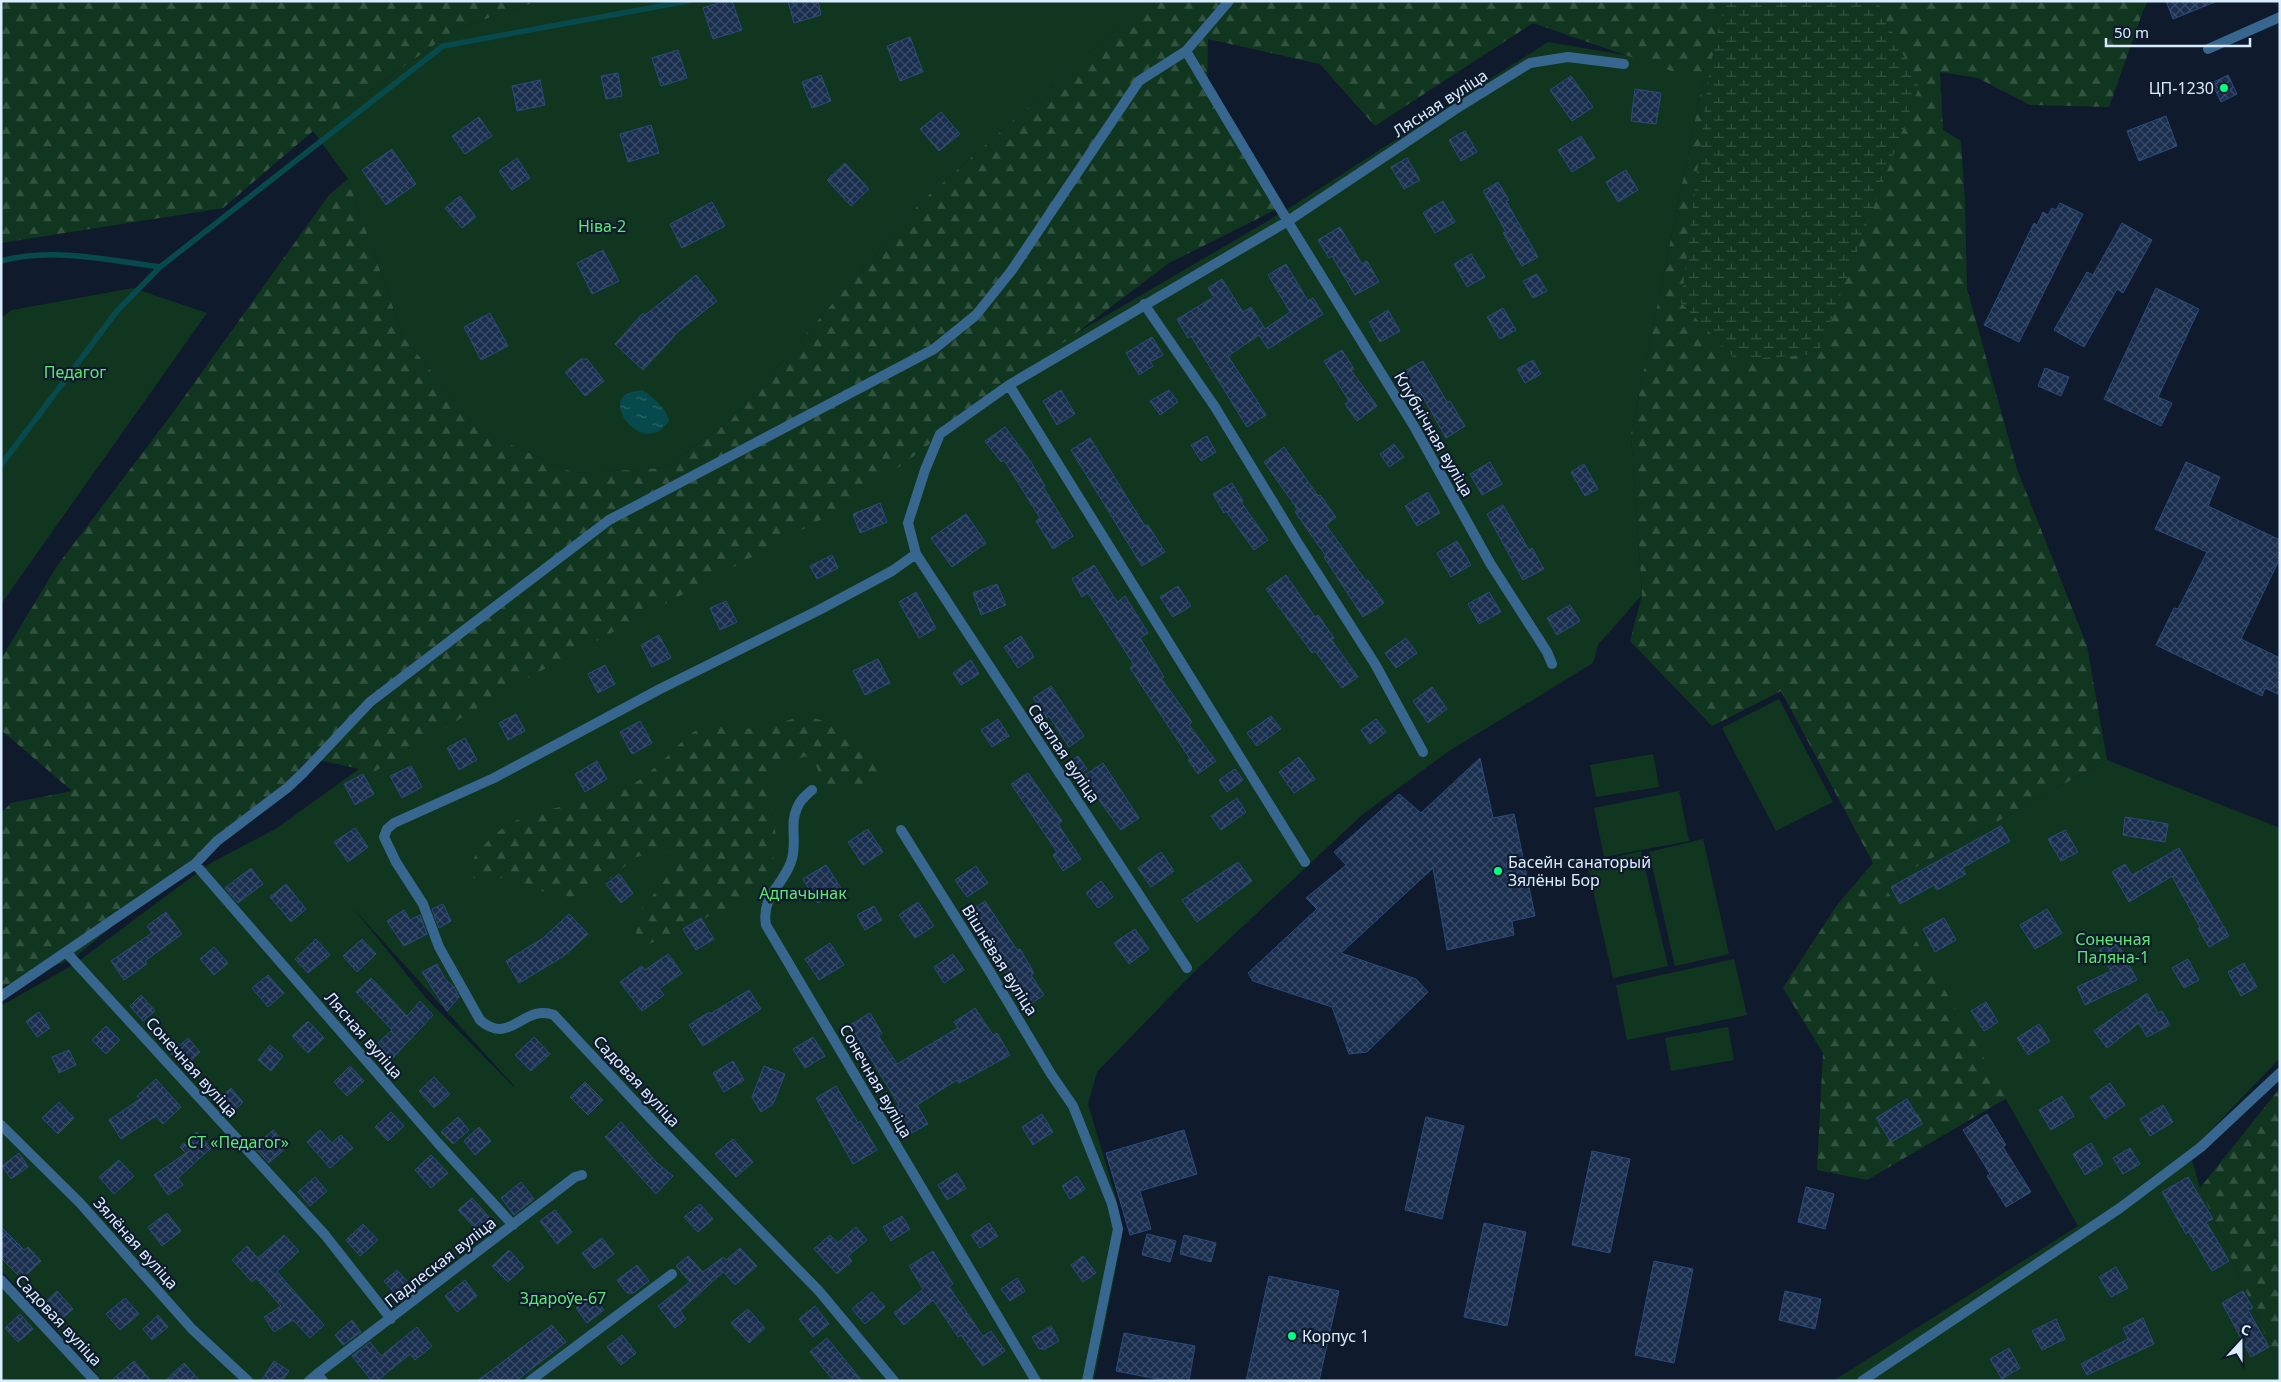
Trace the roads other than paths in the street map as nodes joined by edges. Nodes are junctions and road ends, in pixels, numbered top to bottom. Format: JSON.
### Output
{"nodes":[{"id":1,"x":1229,"y":1,"type":"edge"},
{"id":2,"x":2280,"y":17,"type":"edge"},
{"id":3,"x":2208,"y":49,"type":"dead end"},
{"id":4,"x":1186,"y":51,"type":"junction"},
{"id":5,"x":1624,"y":64,"type":"dead end"},
{"id":6,"x":1288,"y":221,"type":"junction"},
{"id":7,"x":1144,"y":304,"type":"junction"},
{"id":8,"x":1010,"y":384,"type":"junction"},
{"id":9,"x":916,"y":554,"type":"junction"},
{"id":10,"x":1552,"y":664,"type":"dead end"},
{"id":11,"x":1423,"y":752,"type":"dead end"},
{"id":12,"x":812,"y":790,"type":"dead end"},
{"id":13,"x":901,"y":830,"type":"dead end"},
{"id":14,"x":1305,"y":862,"type":"dead end"},
{"id":15,"x":195,"y":864,"type":"junction"},
{"id":16,"x":66,"y":952,"type":"junction"},
{"id":17,"x":1187,"y":968,"type":"dead end"},
{"id":18,"x":1,"y":996,"type":"edge"},
{"id":19,"x":2280,"y":1073,"type":"edge"},
{"id":20,"x":1,"y":1124,"type":"edge"},
{"id":21,"x":582,"y":1175,"type":"dead end"},
{"id":22,"x":513,"y":1225,"type":"junction"},
{"id":23,"x":672,"y":1274,"type":"dead end"},
{"id":24,"x":1,"y":1280,"type":"edge"},
{"id":25,"x":391,"y":1319,"type":"junction"},
{"id":26,"x":316,"y":1379,"type":"edge"},
{"id":27,"x":95,"y":1381,"type":"edge"},
{"id":28,"x":248,"y":1381,"type":"edge"},
{"id":29,"x":530,"y":1381,"type":"edge"},
{"id":30,"x":894,"y":1381,"type":"edge"},
{"id":31,"x":1036,"y":1381,"type":"edge"},
{"id":32,"x":1087,"y":1381,"type":"edge"},
{"id":33,"x":1862,"y":1381,"type":"edge"}],
"edges":[{"from":1,"to":4,"type":"street"},
{"from":2,"to":3,"type":"street"},
{"from":4,"to":6,"type":"street","name":"Клубнічная вуліца"},
{"from":4,"to":15,"type":"street"},
{"from":5,"to":6,"type":"street","name":"Лясная вуліца"},
{"from":6,"to":7,"type":"street","name":"Лясная вуліца"},
{"from":6,"to":10,"type":"street","name":"Клубнічная вуліца"},
{"from":7,"to":8,"type":"street","name":"Лясная вуліца"},
{"from":7,"to":11,"type":"street"},
{"from":8,"to":9,"type":"street","name":"Светлая вуліца"},
{"from":8,"to":14,"type":"street"},
{"from":9,"to":17,"type":"street","name":"Светлая вуліца"},
{"from":9,"to":30,"type":"street","name":"Садовая вуліца"},
{"from":12,"to":31,"type":"street","name":"Сонечная вуліца"},
{"from":13,"to":32,"type":"street","name":"Вішнёвая вуліца"},
{"from":15,"to":16,"type":"street"},
{"from":15,"to":22,"type":"street","name":"Лясная вуліца"},
{"from":16,"to":18,"type":"street"},
{"from":16,"to":25,"type":"street","name":"Сонечная вуліца"},
{"from":19,"to":33,"type":"street"},
{"from":20,"to":28,"type":"street","name":"Зялёная вуліца"},
{"from":21,"to":22,"type":"street","name":"Падлеская вуліца"},
{"from":22,"to":25,"type":"street","name":"Падлеская вуліца"},
{"from":23,"to":29,"type":"street"},
{"from":24,"to":27,"type":"street","name":"Садовая вуліца"},
{"from":25,"to":26,"type":"street","name":"Падлеская вуліца"}]}
